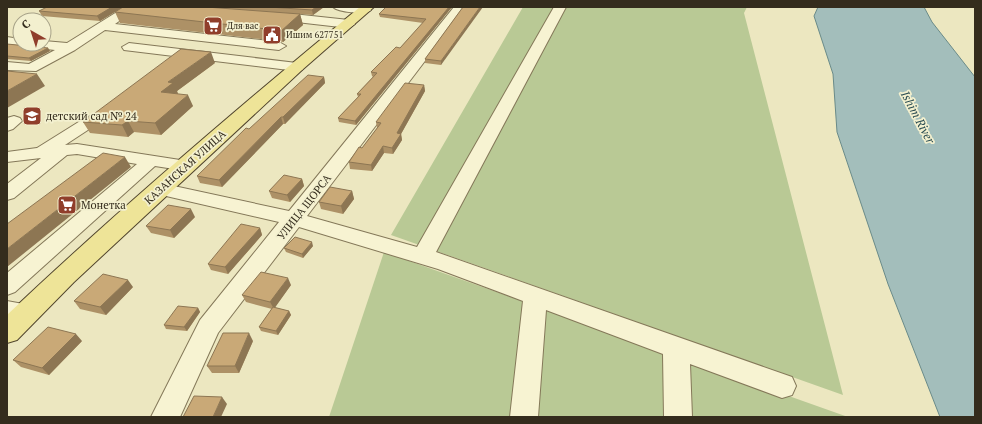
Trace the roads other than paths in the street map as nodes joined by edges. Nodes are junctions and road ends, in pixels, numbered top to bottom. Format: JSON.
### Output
{"nodes":[{"id":1,"x":133,"y":7,"type":"edge"},
{"id":2,"x":138,"y":7,"type":"edge"},
{"id":3,"x":339,"y":7,"type":"edge"},
{"id":4,"x":459,"y":7,"type":"edge"},
{"id":5,"x":560,"y":7,"type":"edge"},
{"id":6,"x":146,"y":8,"type":"edge"},
{"id":7,"x":366,"y":8,"type":"edge"},
{"id":8,"x":265,"y":20,"type":"edge"},
{"id":9,"x":349,"y":24,"type":"junction"},
{"id":10,"x":102,"y":26,"type":"junction"},
{"id":11,"x":52,"y":45,"type":"edge"},
{"id":12,"x":130,"y":46,"type":"dead end"},
{"id":13,"x":279,"y":46,"type":"edge"},
{"id":14,"x":70,"y":47,"type":"junction"},
{"id":15,"x":230,"y":59,"type":"junction"},
{"id":16,"x":7,"y":66,"type":"edge"},
{"id":17,"x":297,"y":67,"type":"junction"},
{"id":18,"x":250,"y":72,"type":"dead end"},
{"id":19,"x":91,"y":120,"type":"edge"},
{"id":20,"x":62,"y":151,"type":"junction"},
{"id":21,"x":41,"y":153,"type":"junction"},
{"id":22,"x":104,"y":153,"type":"junction"},
{"id":23,"x":10,"y":159,"type":"edge"},
{"id":24,"x":152,"y":160,"type":"junction"},
{"id":25,"x":187,"y":166,"type":"junction"},
{"id":26,"x":86,"y":167,"type":"edge"},
{"id":27,"x":160,"y":189,"type":"junction"},
{"id":28,"x":7,"y":194,"type":"edge"},
{"id":29,"x":294,"y":219,"type":"junction"},
{"id":30,"x":423,"y":256,"type":"junction"},
{"id":31,"x":7,"y":286,"type":"edge"},
{"id":32,"x":535,"y":296,"type":"junction"},
{"id":33,"x":16,"y":312,"type":"edge"},
{"id":34,"x":7,"y":332,"type":"edge"},
{"id":35,"x":676,"y":347,"type":"junction"},
{"id":36,"x":782,"y":386,"type":"dead end"},
{"id":37,"x":165,"y":417,"type":"edge"},
{"id":38,"x":524,"y":417,"type":"edge"},
{"id":39,"x":678,"y":417,"type":"edge"}],
"edges":[{"from":1,"to":10,"type":"street"},
{"from":2,"to":6,"type":"street"},
{"from":3,"to":7,"type":"street"},
{"from":4,"to":29,"type":"street","name":"УЛИЦА ЩОРСА"},
{"from":5,"to":30,"type":"street"},
{"from":7,"to":9,"type":"main road","name":"КАЗАНСКАЯ УЛИЦА"},
{"from":8,"to":9,"type":"street"},
{"from":9,"to":17,"type":"main road","name":"КАЗАНСКАЯ УЛИЦА"},
{"from":10,"to":13,"type":"street"},
{"from":10,"to":14,"type":"street"},
{"from":11,"to":14,"type":"street"},
{"from":12,"to":15,"type":"street"},
{"from":14,"to":16,"type":"street"},
{"from":15,"to":17,"type":"street"},
{"from":15,"to":18,"type":"street"},
{"from":17,"to":25,"type":"main road","name":"КАЗАНСКАЯ УЛИЦА"},
{"from":19,"to":21,"type":"street"},
{"from":20,"to":21,"type":"street"},
{"from":20,"to":22,"type":"street"},
{"from":20,"to":28,"type":"street"},
{"from":21,"to":23,"type":"street"},
{"from":22,"to":24,"type":"street"},
{"from":22,"to":26,"type":"street"},
{"from":24,"to":25,"type":"street"},
{"from":24,"to":31,"type":"street"},
{"from":25,"to":27,"type":"main road","name":"КАЗАНСКАЯ УЛИЦА"},
{"from":27,"to":29,"type":"street"},
{"from":27,"to":33,"type":"main road","name":"КАЗАНСКАЯ УЛИЦА"},
{"from":29,"to":30,"type":"street"},
{"from":29,"to":37,"type":"street","name":"УЛИЦА ЩОРСА"},
{"from":30,"to":32,"type":"street"},
{"from":32,"to":35,"type":"street"},
{"from":32,"to":38,"type":"street"},
{"from":33,"to":34,"type":"main road","name":"КАЗАНСКАЯ УЛИЦА"},
{"from":35,"to":36,"type":"street"},
{"from":35,"to":39,"type":"street"}]}
